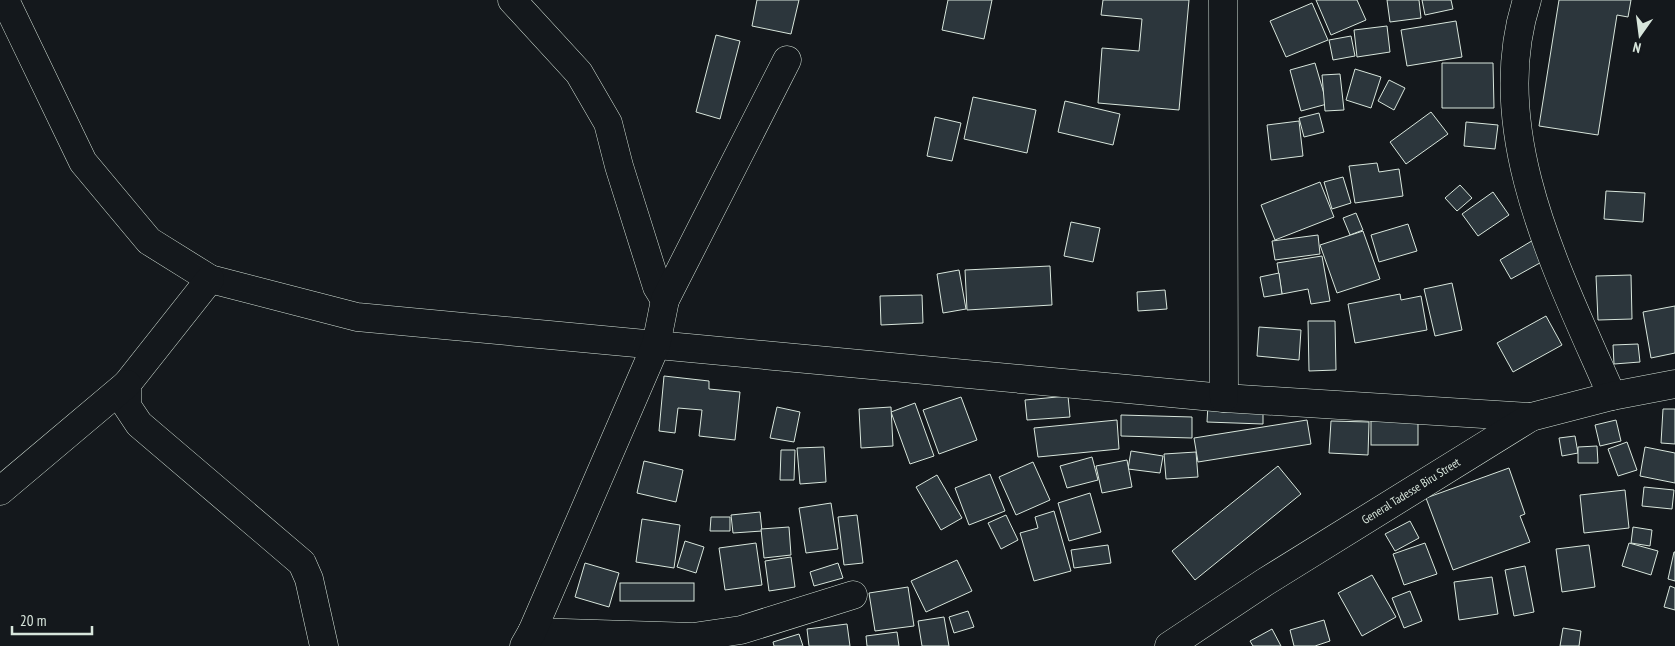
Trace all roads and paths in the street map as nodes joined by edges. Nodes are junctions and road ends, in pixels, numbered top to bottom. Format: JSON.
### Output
{"nodes":[{"id":1,"x":5,"y":0,"type":"edge"},
{"id":2,"x":512,"y":0,"type":"edge"},
{"id":3,"x":1223,"y":0,"type":"edge"},
{"id":4,"x":1527,"y":0,"type":"edge"},
{"id":5,"x":787,"y":60,"type":"dead end"},
{"id":6,"x":210,"y":279,"type":"junction"},
{"id":7,"x":665,"y":300,"type":"junction"},
{"id":8,"x":656,"y":345,"type":"junction"},
{"id":9,"x":127,"y":384,"type":"junction"},
{"id":10,"x":1675,"y":384,"type":"edge"},
{"id":11,"x":1612,"y":396,"type":"junction"},
{"id":12,"x":1224,"y":398,"type":"junction"},
{"id":13,"x":1531,"y":417,"type":"junction"},
{"id":14,"x":0,"y":491,"type":"edge"},
{"id":15,"x":853,"y":595,"type":"dead end"},
{"id":16,"x":528,"y":639,"type":"edge"},
{"id":17,"x":324,"y":646,"type":"edge"},
{"id":18,"x":1169,"y":646,"type":"edge"}],
"edges":[{"from":1,"to":6,"type":"street"},
{"from":2,"to":7,"type":"street"},
{"from":3,"to":12,"type":"street"},
{"from":4,"to":11,"type":"street"},
{"from":5,"to":7,"type":"street"},
{"from":6,"to":8,"type":"street"},
{"from":6,"to":9,"type":"street"},
{"from":7,"to":8,"type":"street"},
{"from":8,"to":12,"type":"street"},
{"from":8,"to":16,"type":"street"},
{"from":9,"to":14,"type":"street"},
{"from":9,"to":17,"type":"street"},
{"from":10,"to":11,"type":"street","name":"General Tadesse Biru Street"},
{"from":11,"to":13,"type":"street","name":"General Tadesse Biru Street"},
{"from":12,"to":13,"type":"street"},
{"from":13,"to":18,"type":"street","name":"General Tadesse Biru Street"},
{"from":15,"to":16,"type":"street"}]}
